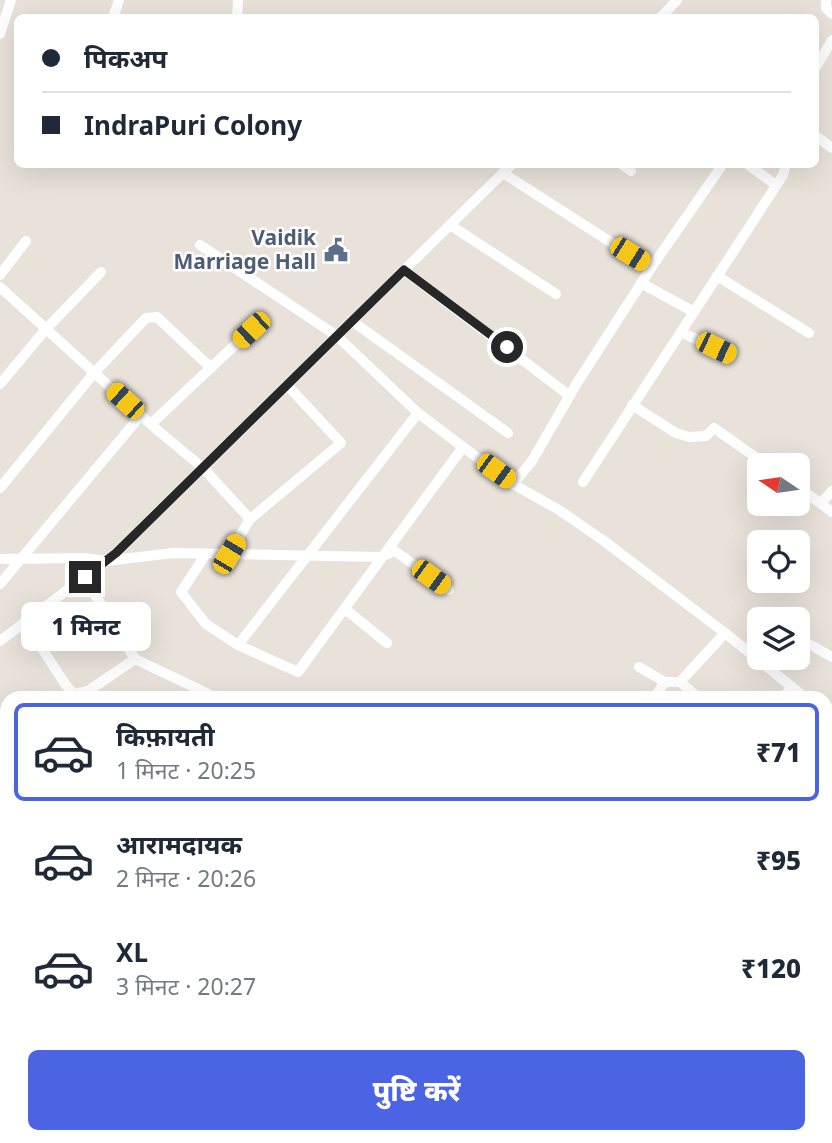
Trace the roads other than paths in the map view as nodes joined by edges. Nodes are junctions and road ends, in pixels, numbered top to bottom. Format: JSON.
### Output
{"nodes":[{"id":1,"x":11,"y":0,"type":"edge"},
{"id":2,"x":677,"y":0,"type":"edge"},
{"id":3,"x":826,"y":0,"type":"edge"},
{"id":4,"x":664,"y":14,"type":"edge"},
{"id":5,"x":832,"y":14,"type":"edge"},
{"id":6,"x":0,"y":34,"type":"edge"},
{"id":7,"x":832,"y":40,"type":"edge"},
{"id":8,"x":819,"y":62,"type":"edge"},
{"id":9,"x":508,"y":168,"type":"edge"},
{"id":10,"x":720,"y":168,"type":"edge"},
{"id":11,"x":753,"y":168,"type":"edge"},
{"id":12,"x":784,"y":168,"type":"edge"},
{"id":13,"x":503,"y":173,"type":"junction"},
{"id":14,"x":776,"y":185,"type":"junction"},
{"id":15,"x":450,"y":225,"type":"junction"},
{"id":16,"x":26,"y":241,"type":"dead end"},
{"id":17,"x":201,"y":245,"type":"dead end"},
{"id":18,"x":651,"y":268,"type":"junction"},
{"id":19,"x":404,"y":270,"type":"junction"},
{"id":20,"x":101,"y":272,"type":"dead end"},
{"id":21,"x":0,"y":275,"type":"edge"},
{"id":22,"x":717,"y":276,"type":"junction"},
{"id":23,"x":641,"y":283,"type":"junction"},
{"id":24,"x":0,"y":287,"type":"edge"},
{"id":25,"x":556,"y":294,"type":"dead end"},
{"id":26,"x":694,"y":312,"type":"junction"},
{"id":27,"x":352,"y":321,"type":"junction"},
{"id":28,"x":46,"y":329,"type":"junction"},
{"id":29,"x":251,"y":330,"type":"dead end"},
{"id":30,"x":681,"y":332,"type":"junction"},
{"id":31,"x":808,"y":334,"type":"dead end"},
{"id":32,"x":337,"y":336,"type":"junction"},
{"id":33,"x":732,"y":356,"type":"dead end"},
{"id":34,"x":211,"y":368,"type":"junction"},
{"id":35,"x":94,"y":373,"type":"junction"},
{"id":36,"x":0,"y":384,"type":"edge"},
{"id":37,"x":287,"y":385,"type":"junction"},
{"id":38,"x":570,"y":396,"type":"junction"},
{"id":39,"x":632,"y":405,"type":"junction"},
{"id":40,"x":418,"y":413,"type":"junction"},
{"id":41,"x":141,"y":415,"type":"junction"},
{"id":42,"x":151,"y":424,"type":"junction"},
{"id":43,"x":508,"y":433,"type":"dead end"},
{"id":44,"x":463,"y":447,"type":"junction"},
{"id":45,"x":750,"y":453,"type":"edge"},
{"id":46,"x":203,"y":467,"type":"junction"},
{"id":47,"x":583,"y":482,"type":"dead end"},
{"id":48,"x":513,"y":484,"type":"junction"},
{"id":49,"x":0,"y":488,"type":"edge"},
{"id":50,"x":832,"y":491,"type":"edge"},
{"id":51,"x":810,"y":495,"type":"edge"},
{"id":52,"x":821,"y":503,"type":"junction"},
{"id":53,"x":832,"y":512,"type":"edge"},
{"id":54,"x":250,"y":519,"type":"junction"},
{"id":55,"x":206,"y":554,"type":"junction"},
{"id":56,"x":229,"y":554,"type":"junction"},
{"id":57,"x":307,"y":555,"type":"junction"},
{"id":58,"x":382,"y":557,"type":"junction"},
{"id":59,"x":21,"y":558,"type":"junction"},
{"id":60,"x":0,"y":559,"type":"edge"},
{"id":61,"x":106,"y":561,"type":"junction"},
{"id":62,"x":85,"y":577,"type":"junction"},
{"id":63,"x":0,"y":584,"type":"edge"},
{"id":64,"x":449,"y":590,"type":"dead end"},
{"id":65,"x":345,"y":609,"type":"junction"},
{"id":66,"x":25,"y":622,"type":"junction"},
{"id":67,"x":725,"y":633,"type":"junction"},
{"id":68,"x":0,"y":641,"type":"edge"},
{"id":69,"x":387,"y":643,"type":"dead end"},
{"id":70,"x":238,"y":645,"type":"junction"},
{"id":71,"x":810,"y":645,"type":"edge"},
{"id":72,"x":832,"y":657,"type":"edge"},
{"id":73,"x":135,"y":659,"type":"junction"},
{"id":74,"x":639,"y":667,"type":"dead end"},
{"id":75,"x":665,"y":682,"type":"junction"},
{"id":76,"x":680,"y":682,"type":"junction"},
{"id":77,"x":792,"y":687,"type":"junction"},
{"id":78,"x":71,"y":691,"type":"edge"},
{"id":79,"x":88,"y":691,"type":"edge"},
{"id":80,"x":202,"y":691,"type":"edge"},
{"id":81,"x":659,"y":691,"type":"edge"},
{"id":82,"x":691,"y":691,"type":"edge"},
{"id":83,"x":788,"y":691,"type":"edge"},
{"id":84,"x":797,"y":691,"type":"edge"}],
"edges":[{"from":1,"to":6,"type":"street"},
{"from":2,"to":4,"type":"street"},
{"from":3,"to":5,"type":"street"},
{"from":7,"to":8,"type":"street"},
{"from":9,"to":13,"type":"street"},
{"from":10,"to":18,"type":"street"},
{"from":11,"to":14,"type":"street"},
{"from":12,"to":14,"type":"street"},
{"from":13,"to":15,"type":"street"},
{"from":13,"to":18,"type":"street"},
{"from":14,"to":22,"type":"street"},
{"from":15,"to":19,"type":"street"},
{"from":15,"to":25,"type":"street"},
{"from":16,"to":21,"type":"street"},
{"from":17,"to":32,"type":"street"},
{"from":18,"to":23,"type":"street"},
{"from":19,"to":27,"type":"street"},
{"from":19,"to":38,"type":"street"},
{"from":20,"to":28,"type":"street"},
{"from":22,"to":26,"type":"street"},
{"from":22,"to":31,"type":"street"},
{"from":23,"to":26,"type":"street"},
{"from":23,"to":38,"type":"street"},
{"from":24,"to":28,"type":"street"},
{"from":26,"to":30,"type":"street"},
{"from":27,"to":32,"type":"street"},
{"from":27,"to":43,"type":"street"},
{"from":28,"to":35,"type":"street"},
{"from":28,"to":36,"type":"street"},
{"from":29,"to":34,"type":"street"},
{"from":30,"to":33,"type":"street"},
{"from":30,"to":39,"type":"street"},
{"from":32,"to":37,"type":"street"},
{"from":32,"to":40,"type":"street"},
{"from":34,"to":35,"type":"street"},
{"from":34,"to":42,"type":"street"},
{"from":35,"to":41,"type":"street"},
{"from":35,"to":49,"type":"street"},
{"from":37,"to":46,"type":"street"},
{"from":37,"to":54,"type":"street"},
{"from":38,"to":48,"type":"street"},
{"from":39,"to":45,"type":"street"},
{"from":39,"to":47,"type":"street"},
{"from":40,"to":44,"type":"street"},
{"from":40,"to":57,"type":"street"},
{"from":41,"to":42,"type":"street"},
{"from":41,"to":59,"type":"street"},
{"from":42,"to":46,"type":"street"},
{"from":44,"to":48,"type":"street"},
{"from":44,"to":58,"type":"street"},
{"from":46,"to":54,"type":"street"},
{"from":46,"to":61,"type":"street"},
{"from":48,"to":67,"type":"street"},
{"from":50,"to":52,"type":"street"},
{"from":51,"to":52,"type":"street"},
{"from":52,"to":53,"type":"street"},
{"from":54,"to":56,"type":"street"},
{"from":55,"to":56,"type":"street"},
{"from":55,"to":61,"type":"street"},
{"from":55,"to":70,"type":"street"},
{"from":56,"to":57,"type":"street"},
{"from":57,"to":58,"type":"street"},
{"from":57,"to":70,"type":"street"},
{"from":58,"to":64,"type":"street"},
{"from":58,"to":65,"type":"street"},
{"from":59,"to":60,"type":"street"},
{"from":59,"to":61,"type":"street"},
{"from":59,"to":63,"type":"street"},
{"from":61,"to":62,"type":"street"},
{"from":62,"to":66,"type":"street"},
{"from":62,"to":73,"type":"street"},
{"from":65,"to":69,"type":"street"},
{"from":65,"to":70,"type":"street"},
{"from":66,"to":68,"type":"street"},
{"from":66,"to":78,"type":"street"},
{"from":67,"to":76,"type":"street"},
{"from":67,"to":77,"type":"street"},
{"from":71,"to":72,"type":"street"},
{"from":73,"to":79,"type":"street"},
{"from":73,"to":80,"type":"street"},
{"from":74,"to":75,"type":"street"},
{"from":75,"to":76,"type":"street"},
{"from":75,"to":81,"type":"street"},
{"from":76,"to":82,"type":"street"},
{"from":77,"to":83,"type":"street"},
{"from":77,"to":84,"type":"street"}]}
